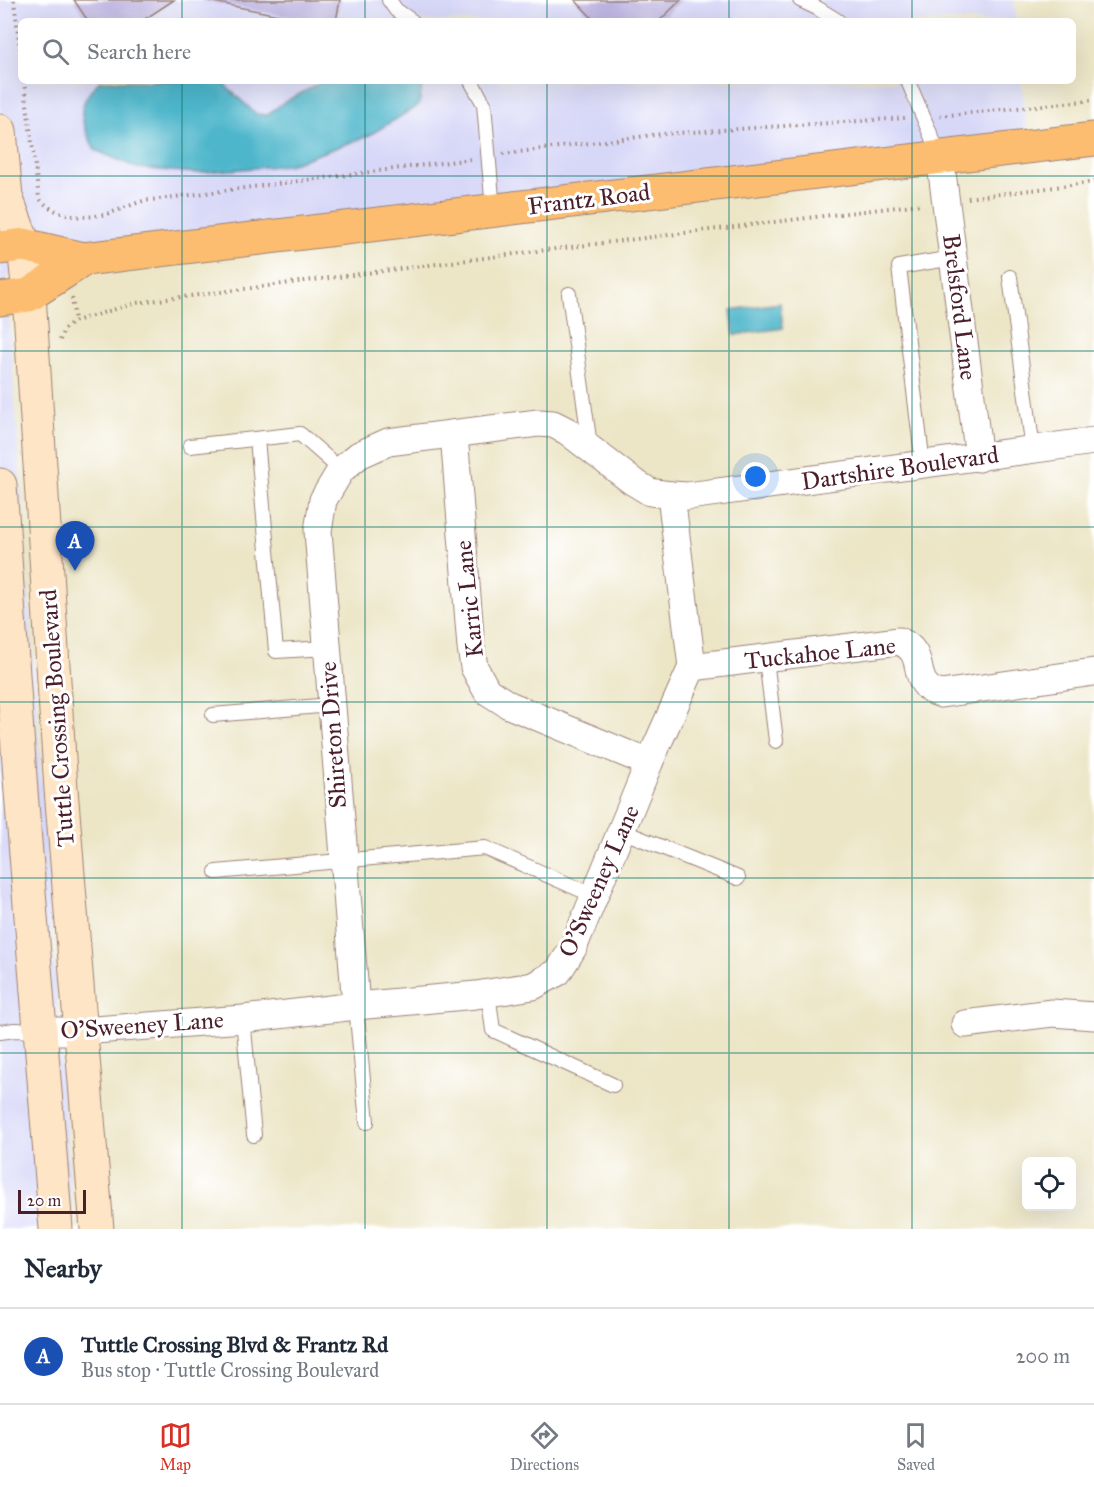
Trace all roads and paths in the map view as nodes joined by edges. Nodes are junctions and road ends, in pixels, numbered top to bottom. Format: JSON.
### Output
{"nodes":[{"id":1,"x":14,"y":0,"type":"edge"},
{"id":2,"x":389,"y":0,"type":"edge"},
{"id":3,"x":800,"y":0,"type":"edge"},
{"id":4,"x":408,"y":18,"type":"edge"},
{"id":5,"x":833,"y":18,"type":"edge"},
{"id":6,"x":18,"y":33,"type":"edge"},
{"id":7,"x":24,"y":84,"type":"edge"},
{"id":8,"x":473,"y":84,"type":"edge"},
{"id":9,"x":909,"y":84,"type":"edge"},
{"id":10,"x":1094,"y":100,"type":"edge"},
{"id":11,"x":922,"y":117,"type":"junction"},
{"id":12,"x":0,"y":131,"type":"edge"},
{"id":13,"x":1094,"y":139,"type":"edge"},
{"id":14,"x":488,"y":156,"type":"junction"},
{"id":15,"x":940,"y":157,"type":"junction"},
{"id":16,"x":3,"y":208,"type":"edge"},
{"id":17,"x":492,"y":210,"type":"junction"},
{"id":18,"x":8,"y":251,"type":"edge"},
{"id":19,"x":954,"y":258,"type":"junction"},
{"id":20,"x":84,"y":259,"type":"junction"},
{"id":21,"x":1010,"y":277,"type":"dead end"},
{"id":22,"x":569,"y":294,"type":"dead end"},
{"id":23,"x":15,"y":297,"type":"edge"},
{"id":24,"x":454,"y":434,"type":"junction"},
{"id":25,"x":257,"y":438,"type":"junction"},
{"id":26,"x":1094,"y":441,"type":"edge"},
{"id":27,"x":190,"y":446,"type":"dead end"},
{"id":28,"x":590,"y":448,"type":"junction"},
{"id":29,"x":1033,"y":450,"type":"junction"},
{"id":30,"x":979,"y":458,"type":"junction"},
{"id":31,"x":923,"y":465,"type":"junction"},
{"id":32,"x":342,"y":470,"type":"junction"},
{"id":33,"x":0,"y":485,"type":"edge"},
{"id":34,"x":671,"y":495,"type":"junction"},
{"id":35,"x":327,"y":648,"type":"junction"},
{"id":36,"x":6,"y":657,"type":"edge"},
{"id":37,"x":766,"y":659,"type":"junction"},
{"id":38,"x":692,"y":667,"type":"junction"},
{"id":39,"x":1094,"y":672,"type":"edge"},
{"id":40,"x":331,"y":705,"type":"junction"},
{"id":41,"x":213,"y":715,"type":"dead end"},
{"id":42,"x":776,"y":741,"type":"dead end"},
{"id":43,"x":649,"y":763,"type":"junction"},
{"id":44,"x":622,"y":831,"type":"junction"},
{"id":45,"x":343,"y":861,"type":"junction"},
{"id":46,"x":216,"y":873,"type":"dead end"},
{"id":47,"x":738,"y":878,"type":"dead end"},
{"id":48,"x":595,"y":896,"type":"junction"},
{"id":49,"x":488,"y":993,"type":"junction"},
{"id":50,"x":356,"y":1006,"type":"junction"},
{"id":51,"x":1094,"y":1016,"type":"edge"},
{"id":52,"x":243,"y":1019,"type":"junction"},
{"id":53,"x":965,"y":1024,"type":"dead end"},
{"id":54,"x":41,"y":1031,"type":"junction"},
{"id":55,"x":81,"y":1031,"type":"junction"},
{"id":56,"x":0,"y":1032,"type":"edge"},
{"id":57,"x":614,"y":1085,"type":"dead end"},
{"id":58,"x":367,"y":1122,"type":"dead end"},
{"id":59,"x":254,"y":1135,"type":"dead end"},
{"id":60,"x":56,"y":1229,"type":"edge"},
{"id":61,"x":97,"y":1229,"type":"edge"}],
"edges":[{"from":1,"to":6,"type":"path"},
{"from":2,"to":4,"type":"lane"},
{"from":3,"to":5,"type":"lane"},
{"from":7,"to":14,"type":"path"},
{"from":8,"to":14,"type":"lane"},
{"from":9,"to":11,"type":"lane"},
{"from":10,"to":11,"type":"path"},
{"from":11,"to":14,"type":"path"},
{"from":11,"to":15,"type":"lane"},
{"from":12,"to":16,"type":"main road","name":"Tuttle Crossing Boulevard"},
{"from":13,"to":15,"type":"main road","name":"Frantz Road"},
{"from":14,"to":17,"type":"lane"},
{"from":15,"to":17,"type":"main road","name":"Frantz Road"},
{"from":15,"to":19,"type":"street","name":"Brelsford Lane"},
{"from":16,"to":18,"type":"main road","name":"Tuttle Crossing Boulevard"},
{"from":17,"to":20,"type":"main road","name":"Frantz Road"},
{"from":18,"to":20,"type":"main road","name":"Frantz Road"},
{"from":18,"to":23,"type":"main road","name":"Tuttle Crossing Boulevard"},
{"from":19,"to":30,"type":"street","name":"Brelsford Lane"},
{"from":19,"to":31,"type":"lane"},
{"from":20,"to":23,"type":"main road","name":"Frantz Road"},
{"from":21,"to":29,"type":"lane"},
{"from":22,"to":28,"type":"lane"},
{"from":23,"to":55,"type":"main road","name":"Tuttle Crossing Boulevard"},
{"from":24,"to":28,"type":"street","name":"Dartshire Boulevard"},
{"from":24,"to":32,"type":"street","name":"Dartshire Boulevard"},
{"from":24,"to":43,"type":"street","name":"Karric Lane"},
{"from":25,"to":27,"type":"lane"},
{"from":25,"to":32,"type":"lane"},
{"from":25,"to":35,"type":"lane"},
{"from":26,"to":29,"type":"street","name":"Dartshire Boulevard"},
{"from":28,"to":34,"type":"street","name":"Dartshire Boulevard"},
{"from":29,"to":30,"type":"street","name":"Dartshire Boulevard"},
{"from":30,"to":31,"type":"street","name":"Dartshire Boulevard"},
{"from":31,"to":34,"type":"street","name":"Dartshire Boulevard"},
{"from":32,"to":35,"type":"street","name":"Shireton Drive"},
{"from":33,"to":36,"type":"main road","name":"Tuttle Crossing Boulevard"},
{"from":34,"to":38,"type":"street"},
{"from":35,"to":40,"type":"street","name":"Shireton Drive"},
{"from":36,"to":54,"type":"main road","name":"Tuttle Crossing Boulevard"},
{"from":37,"to":38,"type":"street","name":"Tuckahoe Lane"},
{"from":37,"to":39,"type":"street","name":"Tuckahoe Lane"},
{"from":37,"to":42,"type":"lane"},
{"from":38,"to":43,"type":"street","name":"O'Sweeney Lane"},
{"from":40,"to":41,"type":"lane"},
{"from":40,"to":45,"type":"street","name":"Shireton Drive"},
{"from":43,"to":44,"type":"street","name":"O'Sweeney Lane"},
{"from":44,"to":47,"type":"lane"},
{"from":44,"to":48,"type":"street","name":"O'Sweeney Lane"},
{"from":45,"to":46,"type":"lane"},
{"from":45,"to":48,"type":"lane"},
{"from":45,"to":50,"type":"street","name":"Shireton Drive"},
{"from":48,"to":49,"type":"street","name":"O'Sweeney Lane"},
{"from":49,"to":50,"type":"street","name":"O'Sweeney Lane"},
{"from":49,"to":57,"type":"lane"},
{"from":50,"to":52,"type":"street","name":"O'Sweeney Lane"},
{"from":50,"to":58,"type":"lane"},
{"from":51,"to":53,"type":"street"},
{"from":52,"to":55,"type":"street","name":"O'Sweeney Lane"},
{"from":52,"to":59,"type":"lane"},
{"from":54,"to":55,"type":"street","name":"O'Sweeney Lane"},
{"from":54,"to":56,"type":"lane"},
{"from":54,"to":60,"type":"main road","name":"Tuttle Crossing Boulevard"},
{"from":55,"to":61,"type":"main road","name":"Tuttle Crossing Boulevard"}]}
